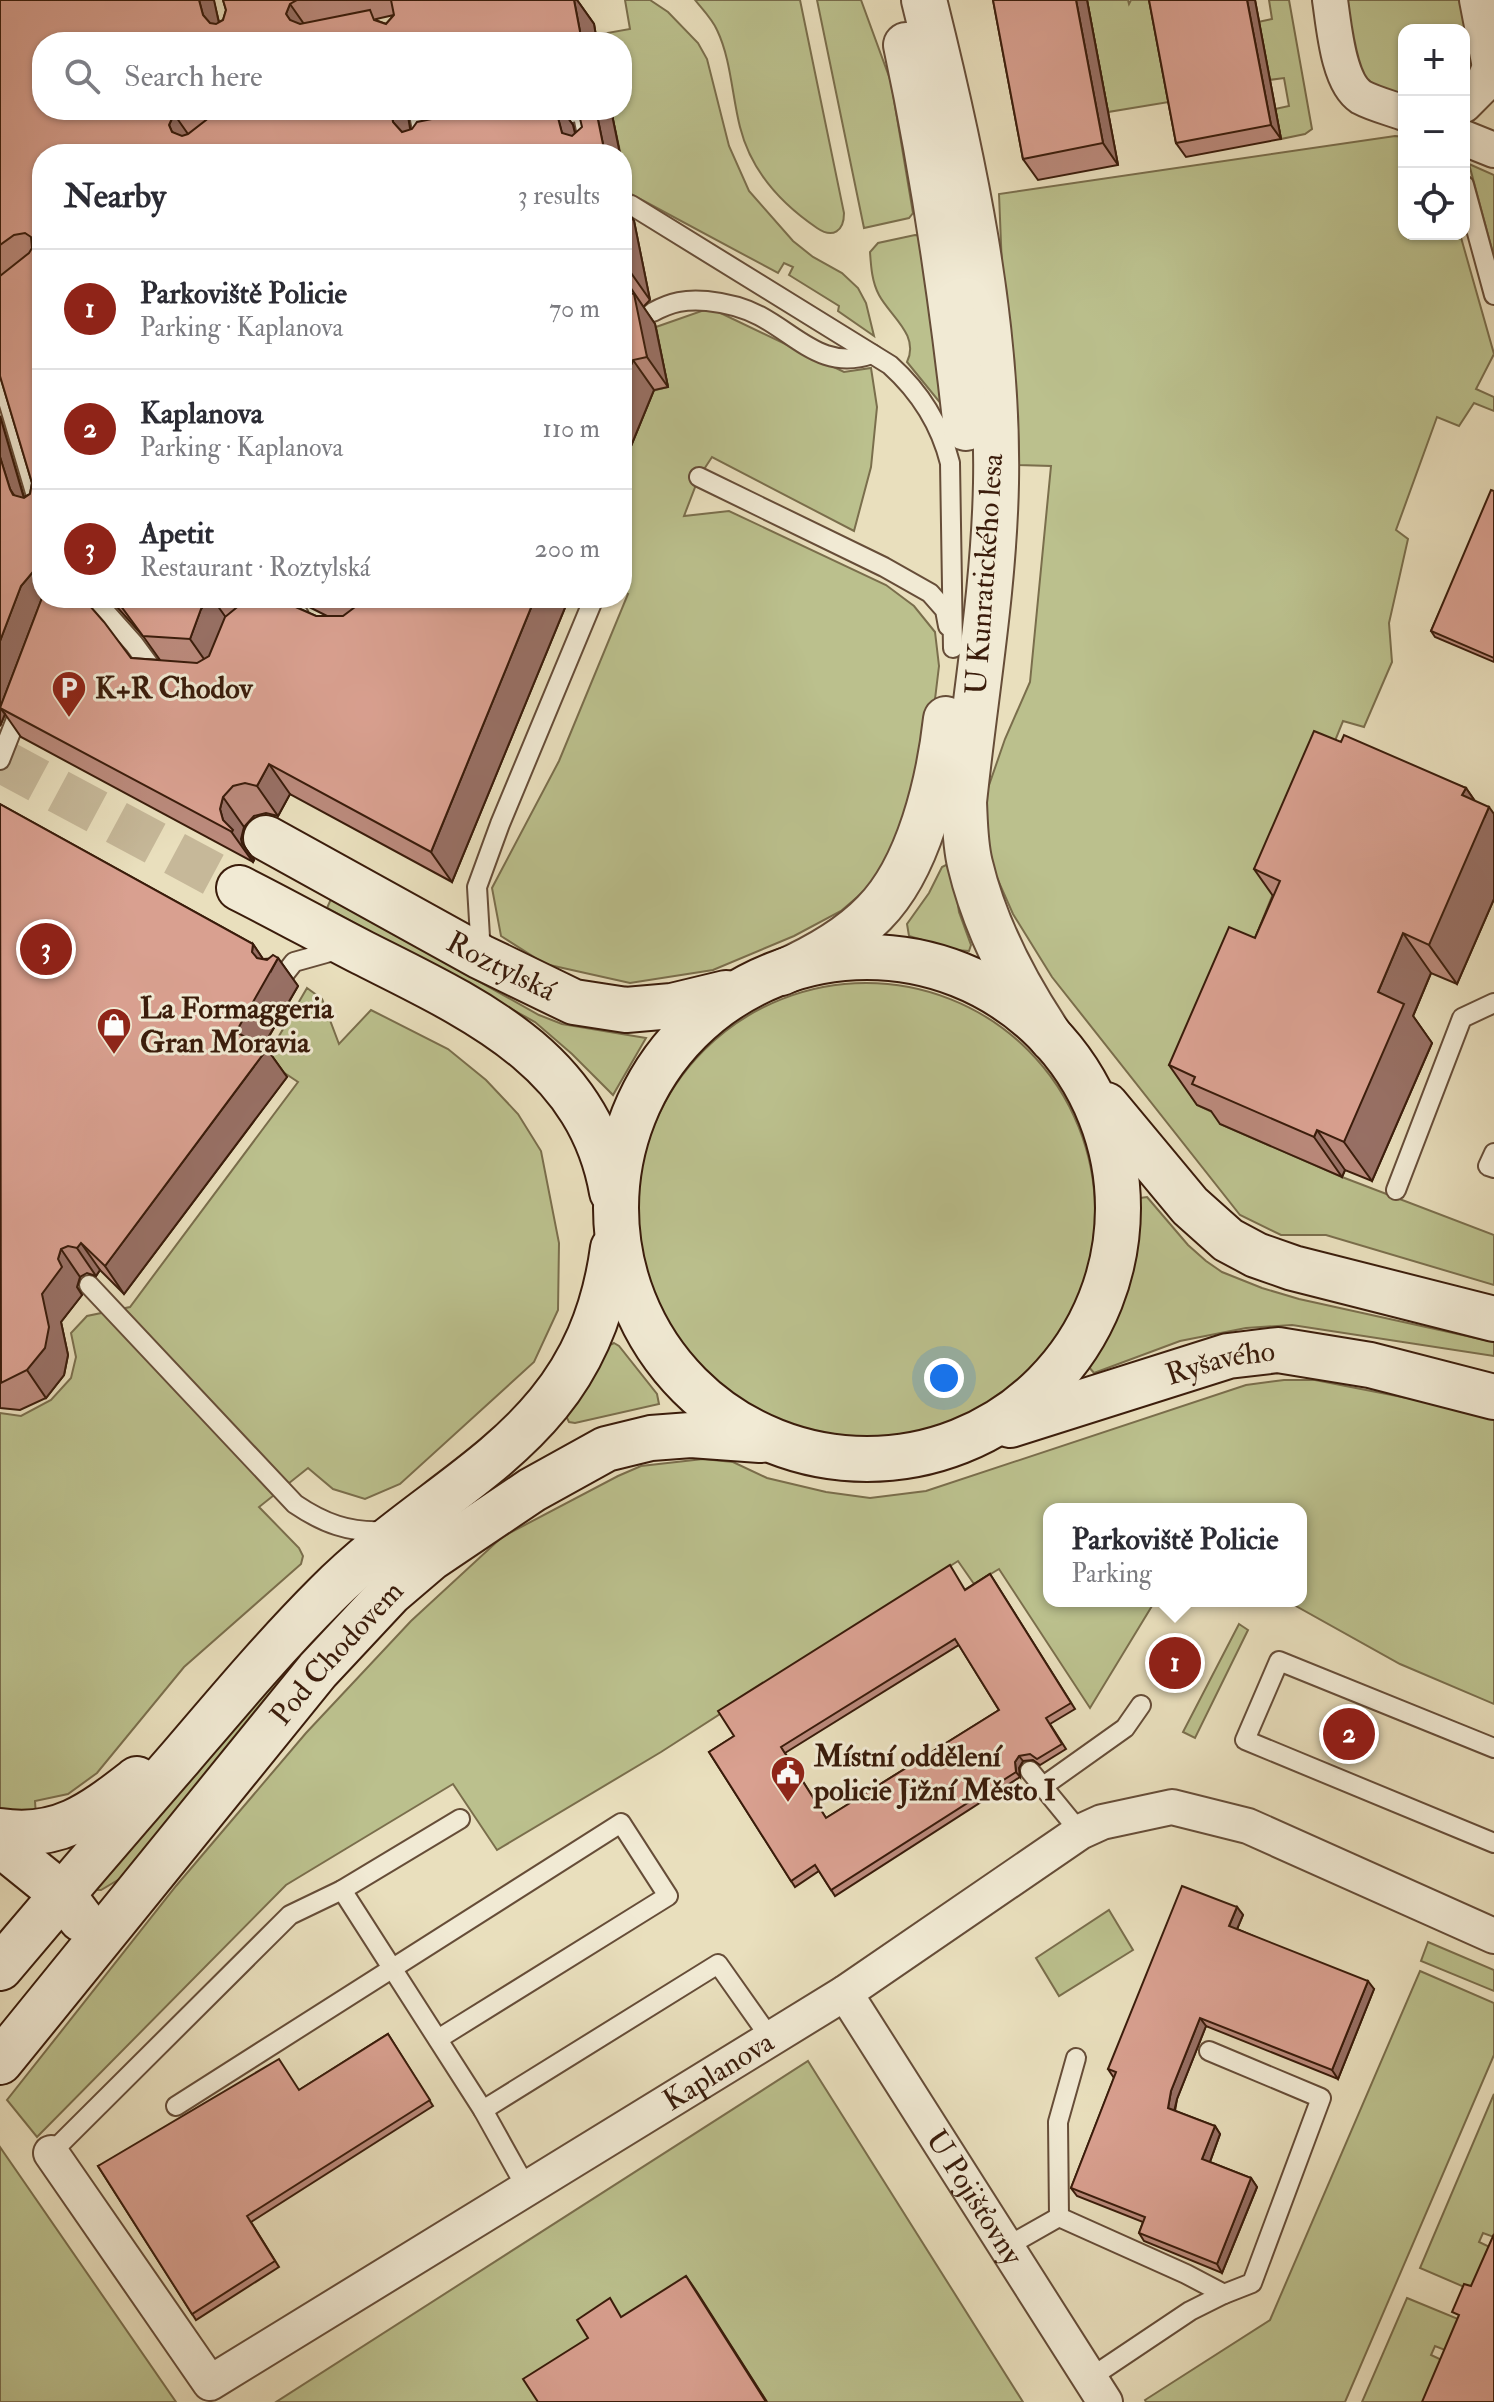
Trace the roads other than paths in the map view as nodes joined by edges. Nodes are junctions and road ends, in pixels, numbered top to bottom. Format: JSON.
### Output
{"nodes":[{"id":1,"x":895,"y":0,"type":"edge"},
{"id":2,"x":924,"y":0,"type":"edge"},
{"id":3,"x":1330,"y":0,"type":"edge"},
{"id":4,"x":1477,"y":0,"type":"edge"},
{"id":5,"x":1492,"y":71,"type":"edge"},
{"id":6,"x":1470,"y":99,"type":"edge"},
{"id":7,"x":1398,"y":111,"type":"edge"},
{"id":8,"x":421,"y":120,"type":"edge"},
{"id":9,"x":535,"y":120,"type":"edge"},
{"id":10,"x":584,"y":120,"type":"edge"},
{"id":11,"x":525,"y":122,"type":"edge"},
{"id":12,"x":1470,"y":140,"type":"edge"},
{"id":13,"x":430,"y":144,"type":"edge"},
{"id":14,"x":589,"y":144,"type":"edge"},
{"id":15,"x":1494,"y":150,"type":"edge"},
{"id":16,"x":632,"y":206,"type":"edge"},
{"id":17,"x":1470,"y":207,"type":"edge"},
{"id":18,"x":1494,"y":295,"type":"edge"},
{"id":19,"x":653,"y":312,"type":"dead end"},
{"id":20,"x":872,"y":354,"type":"junction"},
{"id":21,"x":0,"y":374,"type":"edge"},
{"id":22,"x":699,"y":477,"type":"dead end"},
{"id":23,"x":32,"y":482,"type":"edge"},
{"id":24,"x":102,"y":608,"type":"edge"},
{"id":25,"x":287,"y":608,"type":"edge"},
{"id":26,"x":590,"y":608,"type":"edge"},
{"id":27,"x":319,"y":625,"type":"edge"},
{"id":28,"x":953,"y":648,"type":"junction"},
{"id":29,"x":173,"y":679,"type":"edge"},
{"id":30,"x":27,"y":690,"type":"edge"},
{"id":31,"x":0,"y":760,"type":"edge"},
{"id":32,"x":266,"y":838,"type":"dead end"},
{"id":33,"x":239,"y":888,"type":"tunnel mouth"},
{"id":34,"x":350,"y":946,"type":"junction"},
{"id":35,"x":481,"y":957,"type":"junction"},
{"id":36,"x":283,"y":976,"type":"dead end"},
{"id":37,"x":770,"y":977,"type":"junction"},
{"id":38,"x":1494,"y":1003,"type":"edge"},
{"id":39,"x":1060,"y":1047,"type":"junction"},
{"id":40,"x":1494,"y":1153,"type":"edge"},
{"id":41,"x":1494,"y":1168,"type":"edge"},
{"id":42,"x":1396,"y":1190,"type":"dead end"},
{"id":43,"x":615,"y":1212,"type":"junction"},
{"id":44,"x":89,"y":1285,"type":"edge"},
{"id":45,"x":1494,"y":1319,"type":"edge"},
{"id":46,"x":1494,"y":1397,"type":"edge"},
{"id":47,"x":951,"y":1444,"type":"junction"},
{"id":48,"x":793,"y":1448,"type":"junction"},
{"id":49,"x":403,"y":1530,"type":"junction"},
{"id":50,"x":1141,"y":1705,"type":"dead end"},
{"id":51,"x":215,"y":1718,"type":"junction"},
{"id":52,"x":1494,"y":1748,"type":"edge"},
{"id":53,"x":1030,"y":1771,"type":"dead end"},
{"id":54,"x":1042,"y":1787,"type":"junction"},
{"id":55,"x":460,"y":1819,"type":"dead end"},
{"id":56,"x":0,"y":1831,"type":"edge"},
{"id":57,"x":1080,"y":1832,"type":"junction"},
{"id":58,"x":1494,"y":1843,"type":"edge"},
{"id":59,"x":0,"y":1844,"type":"edge"},
{"id":60,"x":0,"y":1881,"type":"edge"},
{"id":61,"x":342,"y":1890,"type":"junction"},
{"id":62,"x":53,"y":1905,"type":"junction"},
{"id":63,"x":1494,"y":1936,"type":"edge"},
{"id":64,"x":96,"y":1941,"type":"junction"},
{"id":65,"x":392,"y":1967,"type":"junction"},
{"id":66,"x":0,"y":1968,"type":"edge"},
{"id":67,"x":845,"y":1993,"type":"junction"},
{"id":68,"x":438,"y":2039,"type":"junction"},
{"id":69,"x":771,"y":2039,"type":"junction"},
{"id":70,"x":1209,"y":2051,"type":"dead end"},
{"id":71,"x":1076,"y":2058,"type":"dead end"},
{"id":72,"x":0,"y":2062,"type":"edge"},
{"id":73,"x":176,"y":2106,"type":"dead end"},
{"id":74,"x":483,"y":2110,"type":"junction"},
{"id":75,"x":51,"y":2153,"type":"joint"},
{"id":76,"x":527,"y":2189,"type":"junction"},
{"id":77,"x":1059,"y":2217,"type":"junction"},
{"id":78,"x":1006,"y":2247,"type":"junction"},
{"id":79,"x":1224,"y":2294,"type":"junction"},
{"id":80,"x":1097,"y":2390,"type":"edge"}],
"edges":[{"from":1,"to":28,"type":"main road","name":"U Kunratického lesa"},
{"from":2,"to":39,"type":"main road","name":"U Kunratického lesa"},
{"from":3,"to":7,"type":"street"},
{"from":4,"to":5,"type":"street"},
{"from":5,"to":6,"type":"street"},
{"from":8,"to":13,"type":"lane"},
{"from":9,"to":11,"type":"lane"},
{"from":10,"to":14,"type":"lane"},
{"from":12,"to":15,"type":"street"},
{"from":16,"to":20,"type":"lane"},
{"from":17,"to":18,"type":"lane"},
{"from":19,"to":20,"type":"lane"},
{"from":20,"to":28,"type":"lane"},
{"from":21,"to":23,"type":"lane"},
{"from":22,"to":28,"type":"lane"},
{"from":24,"to":29,"type":"lane"},
{"from":25,"to":27,"type":"lane"},
{"from":26,"to":35,"type":"lane"},
{"from":28,"to":37,"type":"main road","name":"U Kunratického lesa"},
{"from":30,"to":31,"type":"lane"},
{"from":32,"to":35,"type":"main road","name":"Roztylská"},
{"from":33,"to":34,"type":"main road","name":"Roztylská"},
{"from":34,"to":36,"type":"lane"},
{"from":34,"to":43,"type":"main road","name":"Roztylská"},
{"from":35,"to":37,"type":"main road","name":"Roztylská"},
{"from":37,"to":39,"type":"main road"},
{"from":37,"to":43,"type":"main road"},
{"from":38,"to":42,"type":"lane"},
{"from":39,"to":45,"type":"main road"},
{"from":39,"to":47,"type":"main road"},
{"from":40,"to":41,"type":"lane"},
{"from":43,"to":48,"type":"main road"},
{"from":43,"to":49,"type":"main road","name":"Pod Chodovem"},
{"from":44,"to":49,"type":"lane"},
{"from":46,"to":47,"type":"main road","name":"Ryšavého"},
{"from":47,"to":48,"type":"main road"},
{"from":48,"to":64,"type":"main road","name":"Pod Chodovem"},
{"from":49,"to":51,"type":"main road","name":"Pod Chodovem"},
{"from":50,"to":54,"type":"lane"},
{"from":51,"to":56,"type":"main road"},
{"from":51,"to":62,"type":"main road","name":"Pod Chodovem"},
{"from":52,"to":58,"type":"lane"},
{"from":53,"to":54,"type":"lane"},
{"from":54,"to":57,"type":"lane"},
{"from":55,"to":61,"type":"lane"},
{"from":57,"to":63,"type":"street","name":"Kaplanova"},
{"from":57,"to":67,"type":"street","name":"Kaplanova"},
{"from":59,"to":62,"type":"main road"},
{"from":60,"to":62,"type":"main road"},
{"from":61,"to":65,"type":"lane"},
{"from":61,"to":75,"type":"lane"},
{"from":62,"to":64,"type":"main road"},
{"from":62,"to":66,"type":"main road","name":"Pod Chodovem"},
{"from":64,"to":72,"type":"main road","name":"Pod Chodovem"},
{"from":65,"to":68,"type":"lane"},
{"from":65,"to":68,"type":"lane"},
{"from":65,"to":73,"type":"lane"},
{"from":67,"to":69,"type":"street","name":"Kaplanova"},
{"from":67,"to":78,"type":"street","name":"U Pojišťovny"},
{"from":68,"to":74,"type":"lane"},
{"from":69,"to":74,"type":"lane"},
{"from":69,"to":76,"type":"street","name":"Kaplanova"},
{"from":70,"to":79,"type":"lane"},
{"from":71,"to":77,"type":"lane"},
{"from":74,"to":76,"type":"lane"},
{"from":75,"to":76,"type":"street","name":"Kaplanova"},
{"from":77,"to":78,"type":"lane"},
{"from":77,"to":79,"type":"lane"},
{"from":78,"to":80,"type":"street","name":"U Pojišťovny"},
{"from":79,"to":80,"type":"lane"}]}
